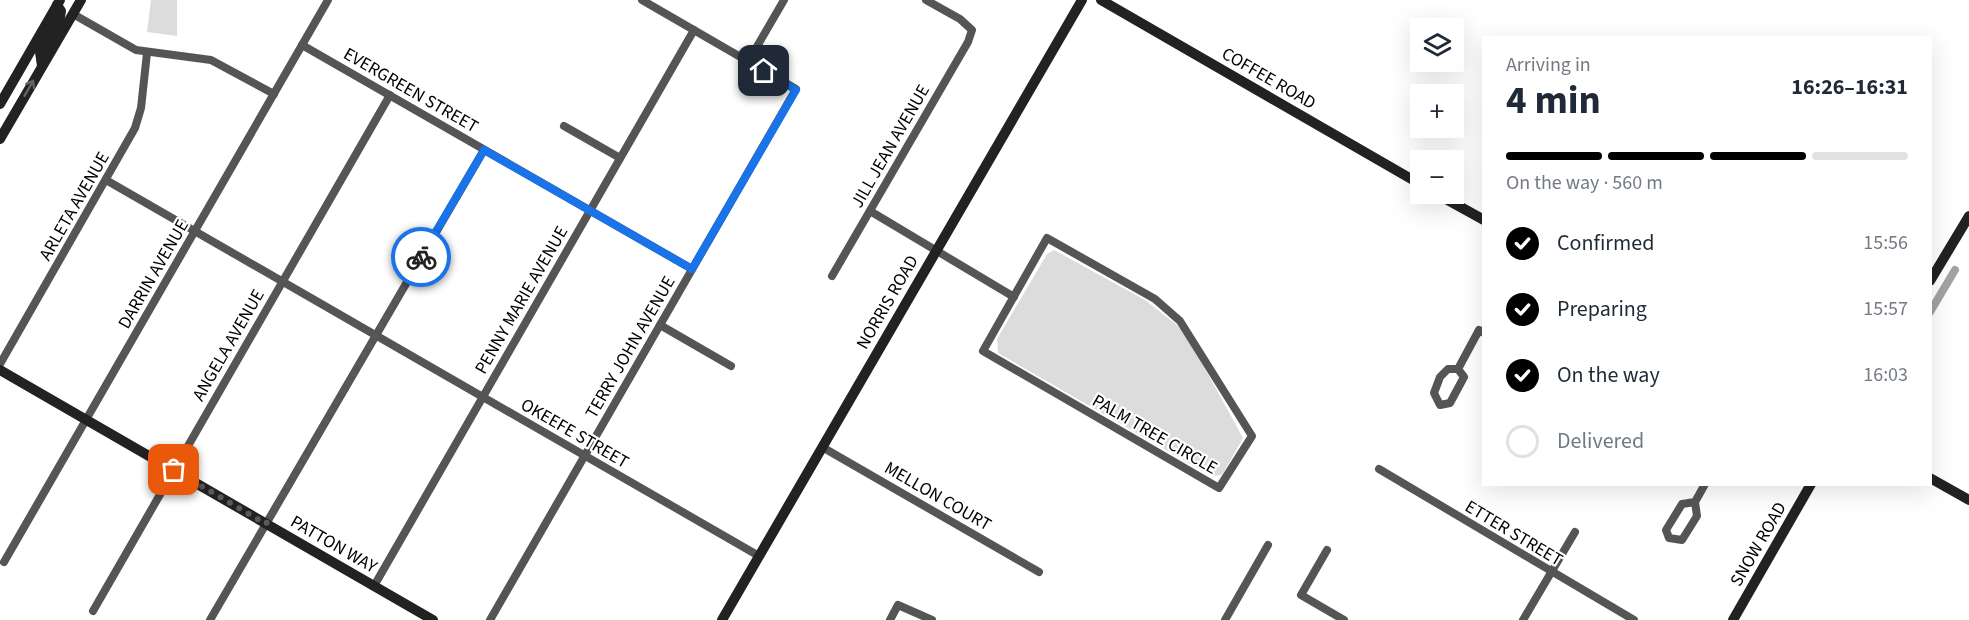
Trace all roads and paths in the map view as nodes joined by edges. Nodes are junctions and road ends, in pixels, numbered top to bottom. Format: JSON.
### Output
{"nodes":[{"id":1,"x":71,"y":0,"type":"edge"},
{"id":2,"x":81,"y":0,"type":"edge"},
{"id":3,"x":328,"y":0,"type":"edge"},
{"id":4,"x":642,"y":0,"type":"edge"},
{"id":5,"x":784,"y":0,"type":"edge"},
{"id":6,"x":926,"y":0,"type":"edge"},
{"id":7,"x":1082,"y":0,"type":"edge"},
{"id":8,"x":1101,"y":0,"type":"edge"},
{"id":9,"x":55,"y":2,"type":"edge"},
{"id":10,"x":73,"y":14,"type":"junction"},
{"id":11,"x":694,"y":30,"type":"junction"},
{"id":12,"x":302,"y":45,"type":"junction"},
{"id":13,"x":147,"y":53,"type":"junction"},
{"id":14,"x":748,"y":62,"type":"junction"},
{"id":15,"x":42,"y":66,"type":"junction"},
{"id":16,"x":274,"y":94,"type":"junction"},
{"id":17,"x":390,"y":95,"type":"junction"},
{"id":18,"x":0,"y":104,"type":"edge"},
{"id":19,"x":564,"y":126,"type":"dead end"},
{"id":20,"x":0,"y":139,"type":"edge"},
{"id":21,"x":484,"y":150,"type":"junction"},
{"id":22,"x":620,"y":158,"type":"junction"},
{"id":23,"x":1410,"y":178,"type":"edge"},
{"id":24,"x":106,"y":180,"type":"junction"},
{"id":25,"x":1455,"y":204,"type":"edge"},
{"id":26,"x":590,"y":211,"type":"junction"},
{"id":27,"x":870,"y":211,"type":"junction"},
{"id":28,"x":1969,"y":216,"type":"edge"},
{"id":29,"x":1482,"y":219,"type":"edge"},
{"id":30,"x":195,"y":231,"type":"junction"},
{"id":31,"x":937,"y":250,"type":"junction"},
{"id":32,"x":692,"y":269,"type":"junction"},
{"id":33,"x":832,"y":276,"type":"dead end"},
{"id":34,"x":1932,"y":278,"type":"edge"},
{"id":35,"x":282,"y":281,"type":"junction"},
{"id":36,"x":1014,"y":297,"type":"junction"},
{"id":37,"x":660,"y":325,"type":"junction"},
{"id":38,"x":1481,"y":332,"type":"edge"},
{"id":39,"x":376,"y":335,"type":"junction"},
{"id":40,"x":0,"y":364,"type":"edge"},
{"id":41,"x":731,"y":366,"type":"dead end"},
{"id":42,"x":1458,"y":369,"type":"junction"},
{"id":43,"x":0,"y":370,"type":"edge"},
{"id":44,"x":483,"y":397,"type":"junction"},
{"id":45,"x":86,"y":420,"type":"junction"},
{"id":46,"x":822,"y":447,"type":"junction"},
{"id":47,"x":584,"y":455,"type":"junction"},
{"id":48,"x":1379,"y":469,"type":"dead end"},
{"id":49,"x":174,"y":470,"type":"junction"},
{"id":50,"x":1932,"y":479,"type":"edge"},
{"id":51,"x":1704,"y":486,"type":"edge"},
{"id":52,"x":1810,"y":486,"type":"edge"},
{"id":53,"x":1969,"y":500,"type":"edge"},
{"id":54,"x":1695,"y":502,"type":"junction"},
{"id":55,"x":266,"y":524,"type":"junction"},
{"id":56,"x":1575,"y":532,"type":"dead end"},
{"id":57,"x":1268,"y":545,"type":"dead end"},
{"id":58,"x":1327,"y":550,"type":"dead end"},
{"id":59,"x":759,"y":556,"type":"junction"},
{"id":60,"x":4,"y":562,"type":"dead end"},
{"id":61,"x":1039,"y":572,"type":"dead end"},
{"id":62,"x":1550,"y":572,"type":"junction"},
{"id":63,"x":374,"y":586,"type":"junction"},
{"id":64,"x":93,"y":610,"type":"dead end"},
{"id":65,"x":1340,"y":619,"type":"edge"},
{"id":66,"x":210,"y":620,"type":"edge"},
{"id":67,"x":433,"y":620,"type":"edge"},
{"id":68,"x":490,"y":620,"type":"edge"},
{"id":69,"x":722,"y":620,"type":"edge"},
{"id":70,"x":890,"y":620,"type":"edge"},
{"id":71,"x":932,"y":620,"type":"edge"},
{"id":72,"x":1225,"y":620,"type":"edge"},
{"id":73,"x":1523,"y":620,"type":"edge"},
{"id":74,"x":1634,"y":620,"type":"edge"},
{"id":75,"x":1733,"y":620,"type":"edge"}],
"edges":[{"from":1,"to":10,"type":"street"},
{"from":2,"to":10,"type":"street"},
{"from":3,"to":12,"type":"street","name":"DARRIN AVENUE"},
{"from":4,"to":11,"type":"street"},
{"from":5,"to":14,"type":"street"},
{"from":6,"to":27,"type":"street","name":"JILL JEAN AVENUE"},
{"from":7,"to":31,"type":"street","name":"NORRIS ROAD"},
{"from":8,"to":23,"type":"street","name":"COFFEE ROAD"},
{"from":9,"to":15,"type":"street"},
{"from":9,"to":18,"type":"street"},
{"from":10,"to":13,"type":"street"},
{"from":10,"to":15,"type":"street"},
{"from":11,"to":14,"type":"street"},
{"from":11,"to":22,"type":"street","name":"PENNY MARIE AVENUE"},
{"from":12,"to":16,"type":"street","name":"DARRIN AVENUE"},
{"from":12,"to":17,"type":"street","name":"EVERGREEN STREET"},
{"from":13,"to":16,"type":"street"},
{"from":13,"to":24,"type":"street","name":"ARLETA AVENUE"},
{"from":14,"to":32,"type":"street","name":"TERRY JOHN AVENUE"},
{"from":20,"to":15,"type":"street","one_way":true},
{"from":16,"to":30,"type":"street","name":"DARRIN AVENUE"},
{"from":17,"to":21,"type":"street","name":"EVERGREEN STREET"},
{"from":17,"to":35,"type":"street","name":"ANGELA AVENUE"},
{"from":19,"to":22,"type":"street"},
{"from":21,"to":26,"type":"street","name":"EVERGREEN STREET"},
{"from":21,"to":39,"type":"street"},
{"from":22,"to":26,"type":"street","name":"PENNY MARIE AVENUE"},
{"from":24,"to":30,"type":"street"},
{"from":24,"to":40,"type":"street","name":"ARLETA AVENUE"},
{"from":25,"to":29,"type":"street"},
{"from":26,"to":32,"type":"street","name":"EVERGREEN STREET"},
{"from":26,"to":44,"type":"street","name":"PENNY MARIE AVENUE"},
{"from":27,"to":31,"type":"street"},
{"from":27,"to":33,"type":"street","name":"JILL JEAN AVENUE"},
{"from":28,"to":34,"type":"street"},
{"from":30,"to":35,"type":"street"},
{"from":30,"to":45,"type":"street","name":"DARRIN AVENUE"},
{"from":31,"to":36,"type":"street"},
{"from":31,"to":46,"type":"street","name":"NORRIS ROAD"},
{"from":32,"to":37,"type":"street","name":"TERRY JOHN AVENUE"},
{"from":35,"to":39,"type":"street","name":"OKEEFE STREET"},
{"from":35,"to":49,"type":"street","name":"ANGELA AVENUE"},
{"from":36,"to":36,"type":"street","name":"PALM TREE CIRCLE"},
{"from":37,"to":41,"type":"street"},
{"from":37,"to":47,"type":"street","name":"TERRY JOHN AVENUE"},
{"from":38,"to":42,"type":"street"},
{"from":39,"to":44,"type":"street","name":"OKEEFE STREET"},
{"from":39,"to":55,"type":"street"},
{"from":42,"to":42,"type":"street"},
{"from":43,"to":45,"type":"street","name":"PATTON WAY"},
{"from":44,"to":47,"type":"street","name":"OKEEFE STREET"},
{"from":44,"to":63,"type":"street","name":"PENNY MARIE AVENUE"},
{"from":45,"to":49,"type":"street","name":"PATTON WAY"},
{"from":45,"to":60,"type":"street","name":"DARRIN AVENUE"},
{"from":46,"to":59,"type":"street","name":"NORRIS ROAD"},
{"from":46,"to":61,"type":"street","name":"MELLON COURT"},
{"from":47,"to":59,"type":"street","name":"OKEEFE STREET"},
{"from":47,"to":68,"type":"street","name":"TERRY JOHN AVENUE"},
{"from":48,"to":62,"type":"street","name":"ETTER STREET"},
{"from":49,"to":55,"type":"street","name":"PATTON WAY"},
{"from":49,"to":64,"type":"street","name":"ANGELA AVENUE"},
{"from":50,"to":53,"type":"street"},
{"from":51,"to":54,"type":"street"},
{"from":52,"to":75,"type":"street","name":"SNOW ROAD"},
{"from":54,"to":54,"type":"street"},
{"from":55,"to":63,"type":"street","name":"PATTON WAY"},
{"from":55,"to":66,"type":"street"},
{"from":56,"to":62,"type":"street"},
{"from":57,"to":72,"type":"street"},
{"from":58,"to":65,"type":"street"},
{"from":59,"to":69,"type":"street","name":"NORRIS ROAD"},
{"from":62,"to":73,"type":"street"},
{"from":62,"to":74,"type":"street","name":"ETTER STREET"},
{"from":63,"to":67,"type":"street","name":"PATTON WAY"},
{"from":70,"to":71,"type":"street"}]}
